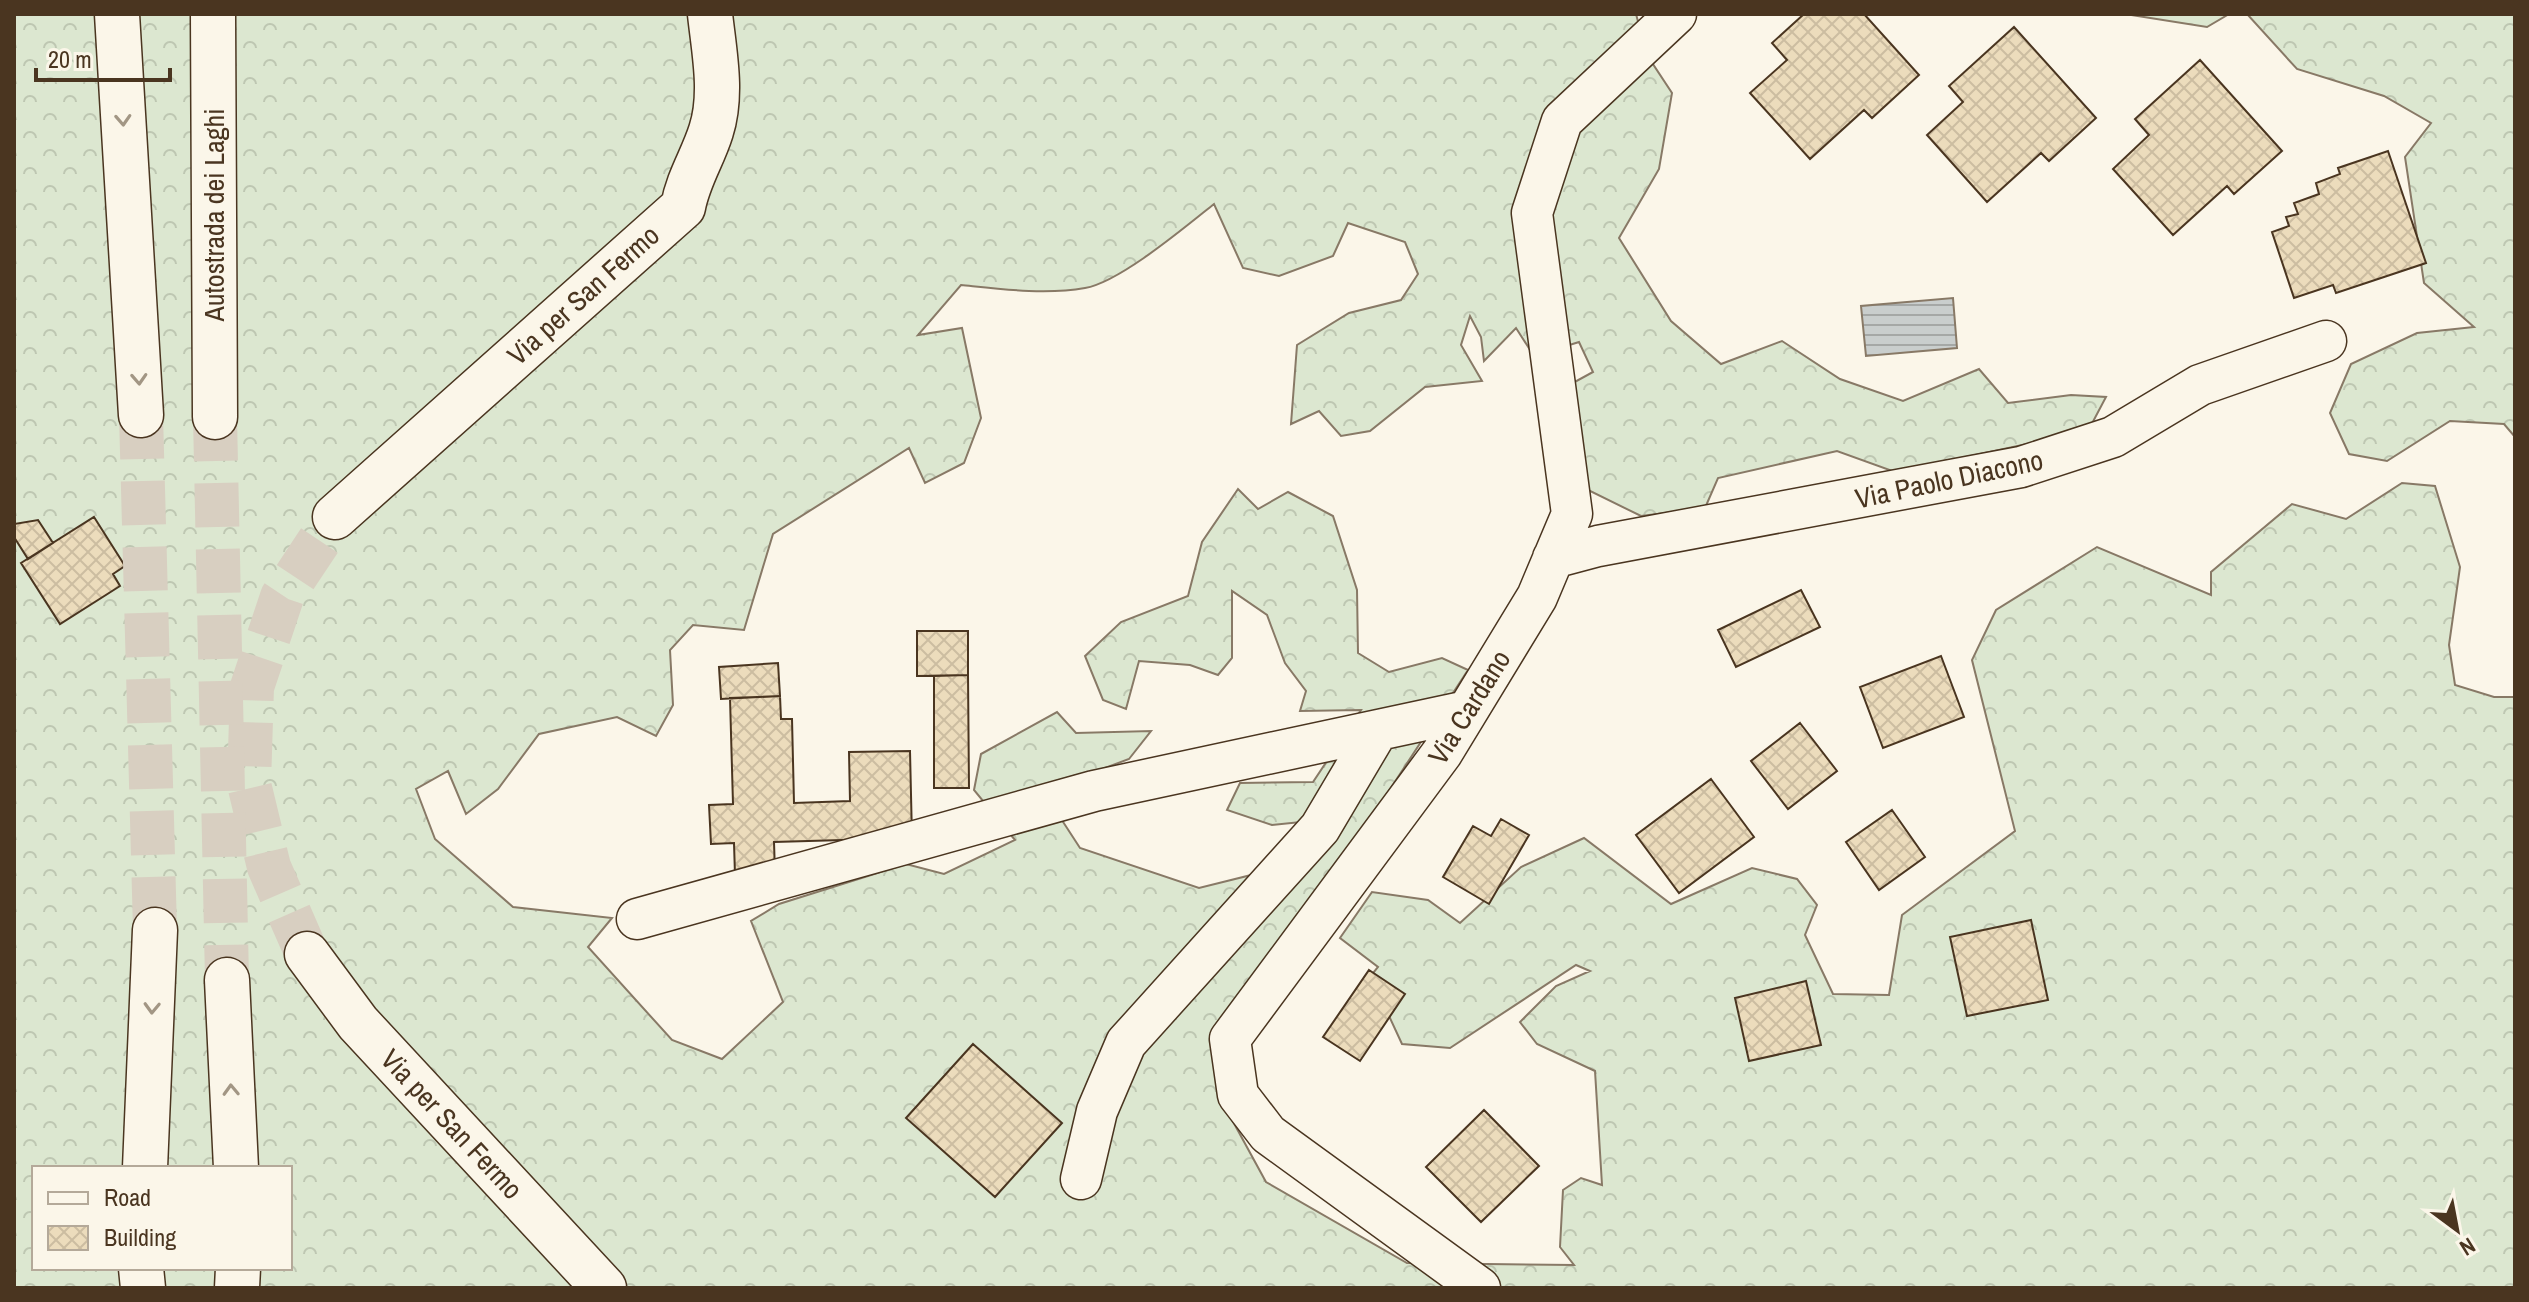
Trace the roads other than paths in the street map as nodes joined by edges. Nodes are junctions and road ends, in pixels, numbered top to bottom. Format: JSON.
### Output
{"nodes":[{"id":1,"x":117,"y":14,"type":"edge"},
{"id":2,"x":213,"y":14,"type":"edge"},
{"id":3,"x":710,"y":14,"type":"edge"},
{"id":4,"x":1676,"y":14,"type":"edge"},
{"id":5,"x":2326,"y":341,"type":"dead end"},
{"id":6,"x":141,"y":415,"type":"tunnel mouth"},
{"id":7,"x":215,"y":417,"type":"tunnel mouth"},
{"id":8,"x":335,"y":517,"type":"tunnel mouth"},
{"id":9,"x":1553,"y":558,"type":"junction"},
{"id":10,"x":1467,"y":711,"type":"junction"},
{"id":11,"x":1378,"y":730,"type":"junction"},
{"id":12,"x":637,"y":919,"type":"dead end"},
{"id":13,"x":155,"y":930,"type":"tunnel mouth"},
{"id":14,"x":307,"y":954,"type":"tunnel mouth"},
{"id":15,"x":227,"y":980,"type":"tunnel mouth"},
{"id":16,"x":145,"y":1166,"type":"edge"},
{"id":17,"x":236,"y":1166,"type":"edge"},
{"id":18,"x":1081,"y":1179,"type":"dead end"},
{"id":19,"x":604,"y":1288,"type":"edge"},
{"id":20,"x":1480,"y":1288,"type":"edge"}],
"edges":[{"from":1,"to":6,"type":"main road","one_way":true},
{"from":2,"to":7,"type":"main road","name":"Autostrada dei Laghi"},
{"from":3,"to":8,"type":"main road","name":"Via per San Fermo"},
{"from":4,"to":9,"type":"street","name":"Via Cardano"},
{"from":5,"to":9,"type":"street","name":"Via Paolo Diacono"},
{"from":9,"to":10,"type":"street","name":"Via Cardano"},
{"from":10,"to":11,"type":"street"},
{"from":10,"to":20,"type":"street","name":"Via Cardano"},
{"from":11,"to":12,"type":"street"},
{"from":11,"to":18,"type":"street"},
{"from":13,"to":16,"type":"main road","one_way":true},
{"from":14,"to":19,"type":"main road","name":"Via per San Fermo"},
{"from":17,"to":15,"type":"main road","one_way":true}]}
